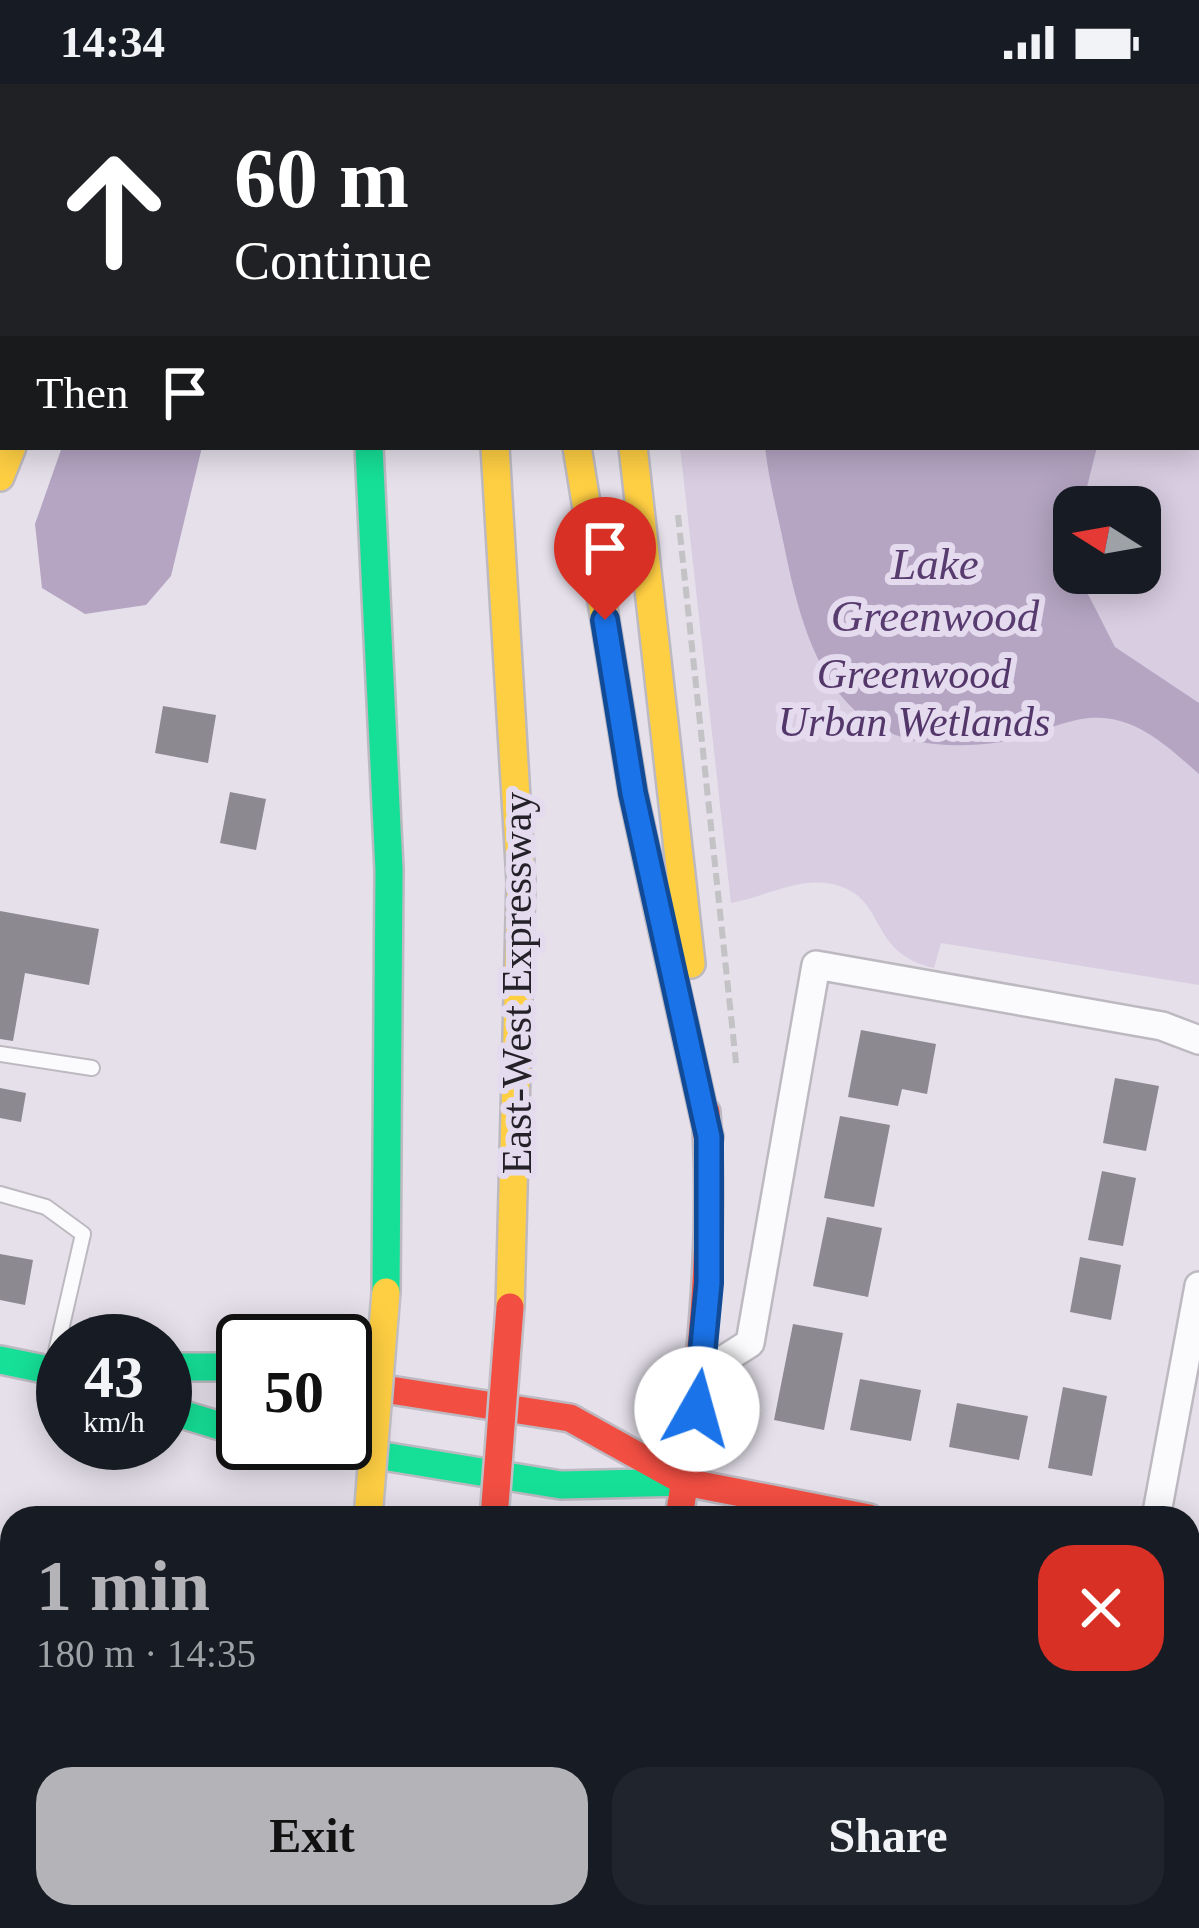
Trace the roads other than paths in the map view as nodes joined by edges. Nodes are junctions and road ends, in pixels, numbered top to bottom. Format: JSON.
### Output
{"nodes":[{"id":1,"x":368,"y":450,"type":"edge"},
{"id":2,"x":495,"y":450,"type":"edge"},
{"id":3,"x":577,"y":450,"type":"edge"},
{"id":4,"x":633,"y":450,"type":"edge"},
{"id":5,"x":1199,"y":1040,"type":"edge"},
{"id":6,"x":0,"y":1054,"type":"edge"},
{"id":7,"x":92,"y":1068,"type":"dead end"},
{"id":8,"x":709,"y":1137,"type":"junction"},
{"id":9,"x":0,"y":1194,"type":"edge"},
{"id":10,"x":1199,"y":1286,"type":"edge"},
{"id":11,"x":69,"y":1314,"type":"edge"},
{"id":12,"x":0,"y":1360,"type":"edge"},
{"id":13,"x":36,"y":1366,"type":"edge"},
{"id":14,"x":703,"y":1373,"type":"junction"},
{"id":15,"x":372,"y":1387,"type":"edge"},
{"id":16,"x":372,"y":1454,"type":"edge"},
{"id":17,"x":685,"y":1482,"type":"junction"},
{"id":18,"x":369,"y":1506,"type":"edge"},
{"id":19,"x":495,"y":1506,"type":"edge"},
{"id":20,"x":681,"y":1506,"type":"edge"},
{"id":21,"x":808,"y":1506,"type":"edge"},
{"id":22,"x":1158,"y":1506,"type":"edge"}],
"edges":[{"from":1,"to":18,"type":"main road","bridge":true},
{"from":2,"to":19,"type":"main road","name":"East-West Expressway","bridge":true},
{"from":3,"to":8,"type":"main road"},
{"from":4,"to":8,"type":"main road"},
{"from":5,"to":14,"type":"street"},
{"from":6,"to":7,"type":"lane"},
{"from":8,"to":14,"type":"main road"},
{"from":9,"to":11,"type":"lane"},
{"from":10,"to":22,"type":"street"},
{"from":12,"to":13,"type":"main road"},
{"from":14,"to":17,"type":"main road"},
{"from":15,"to":17,"type":"main road"},
{"from":16,"to":17,"type":"main road"},
{"from":17,"to":20,"type":"main road"},
{"from":17,"to":21,"type":"main road"}]}
